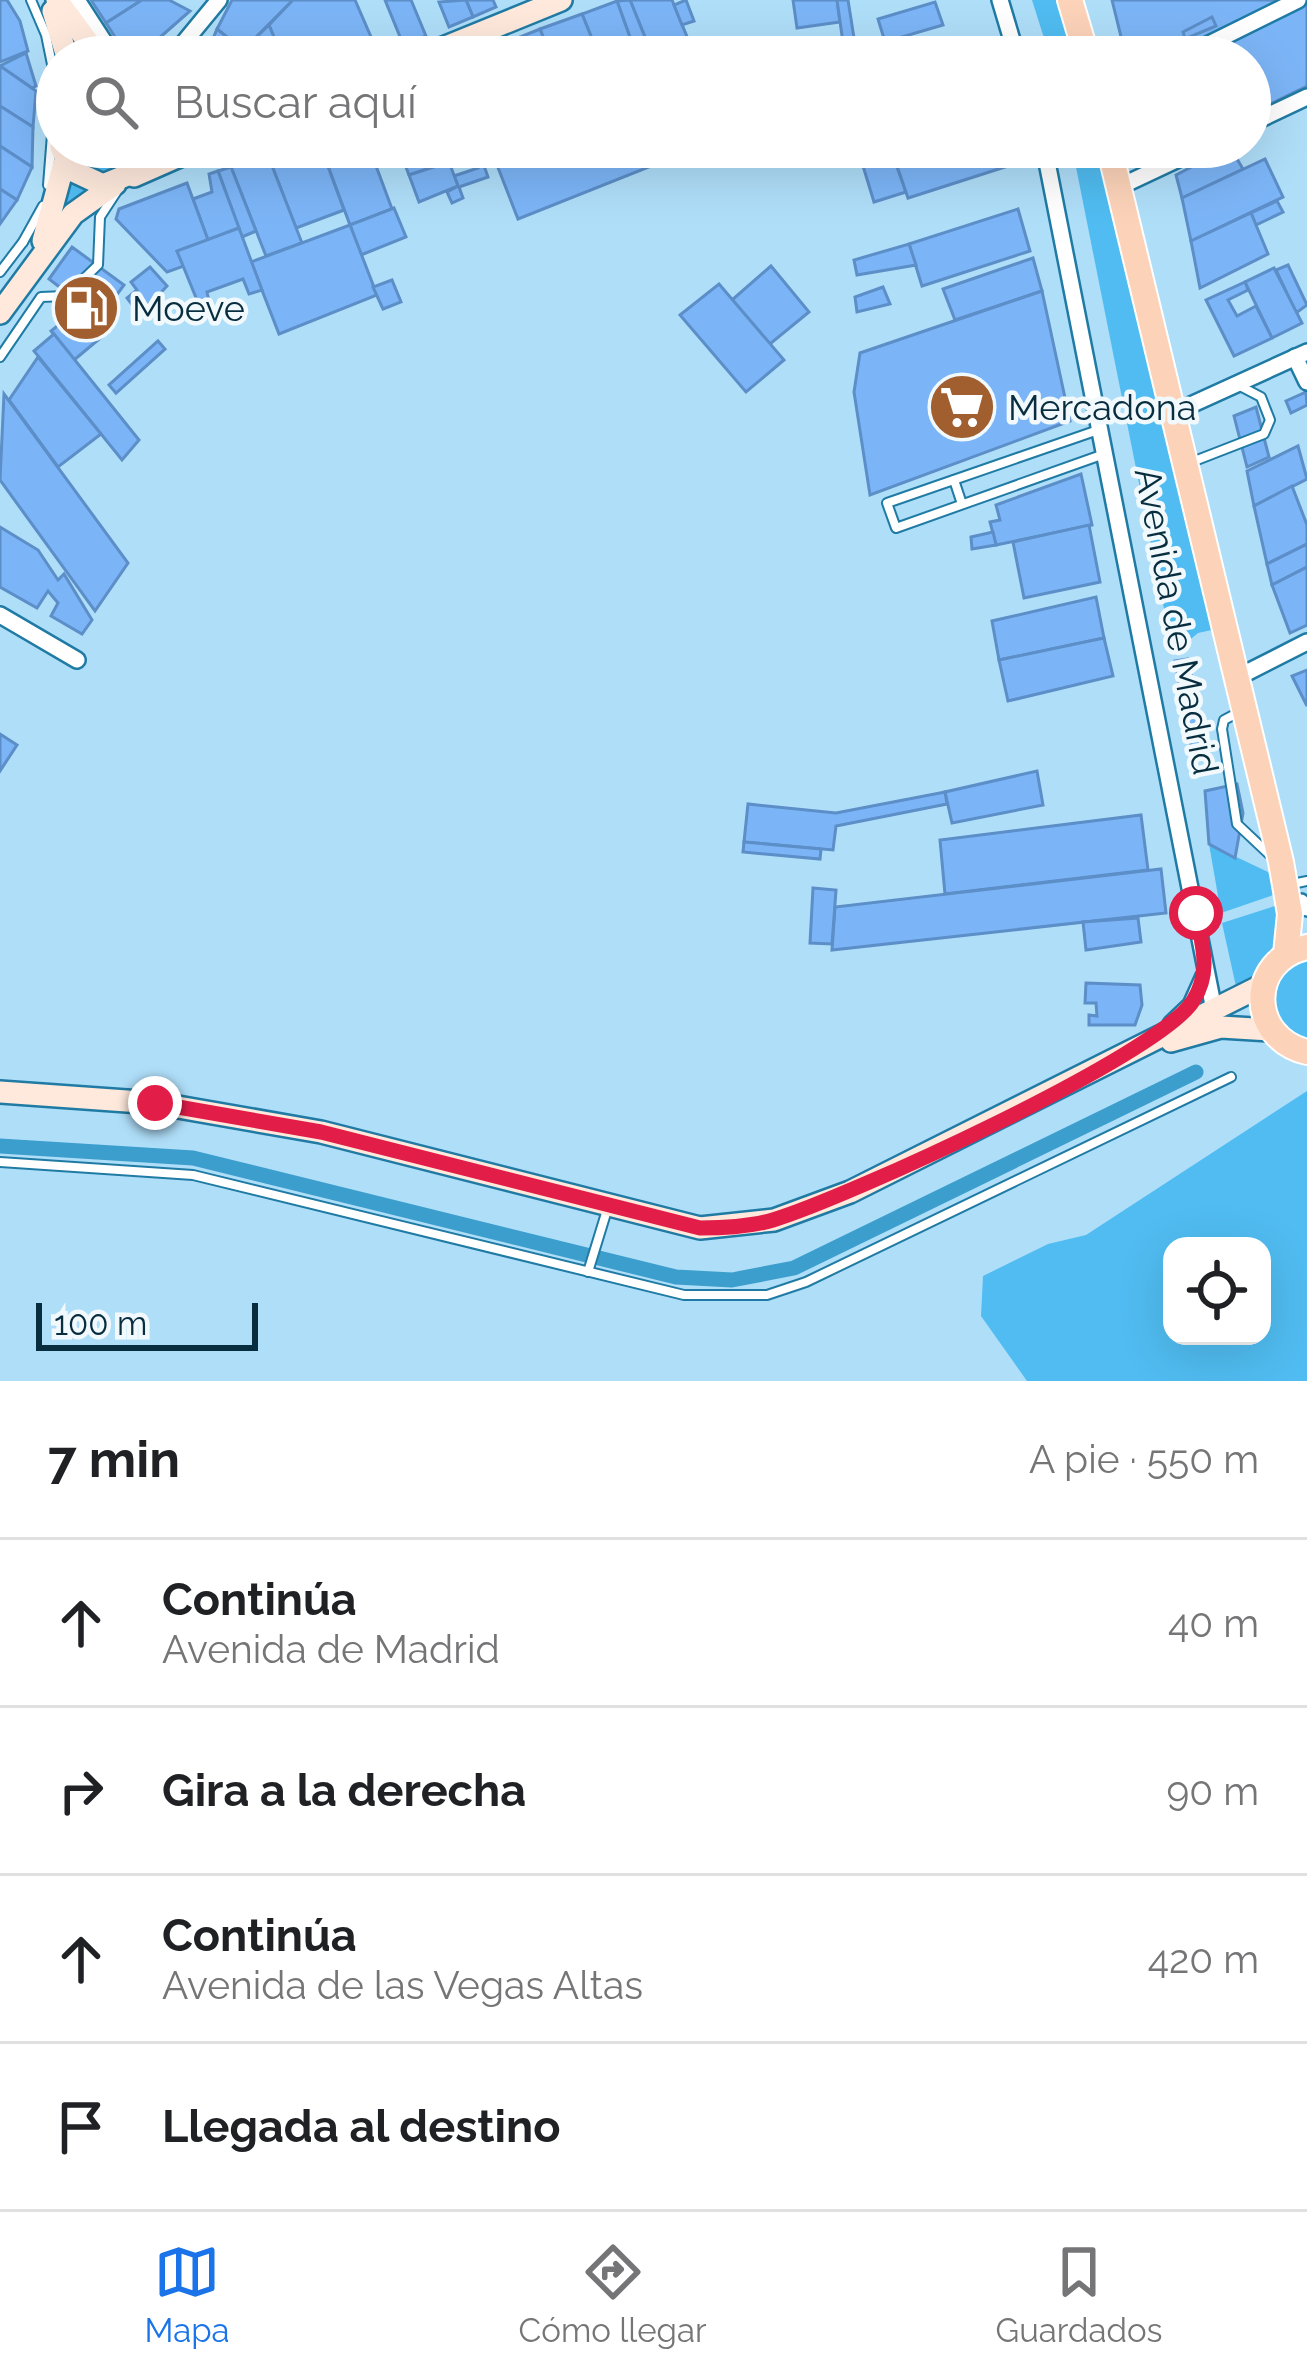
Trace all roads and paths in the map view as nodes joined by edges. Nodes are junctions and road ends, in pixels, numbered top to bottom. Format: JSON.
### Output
{"nodes":[{"id":1,"x":31,"y":0,"type":"edge"},
{"id":2,"x":45,"y":0,"type":"edge"},
{"id":3,"x":57,"y":0,"type":"edge"},
{"id":4,"x":77,"y":0,"type":"edge"},
{"id":5,"x":561,"y":0,"type":"edge"},
{"id":6,"x":1000,"y":0,"type":"edge"},
{"id":7,"x":1070,"y":0,"type":"edge"},
{"id":8,"x":1086,"y":0,"type":"edge"},
{"id":9,"x":1298,"y":0,"type":"edge"},
{"id":10,"x":211,"y":3,"type":"edge"},
{"id":11,"x":43,"y":36,"type":"edge"},
{"id":12,"x":59,"y":36,"type":"edge"},
{"id":13,"x":84,"y":36,"type":"edge"},
{"id":14,"x":101,"y":36,"type":"edge"},
{"id":15,"x":187,"y":36,"type":"edge"},
{"id":16,"x":473,"y":36,"type":"edge"},
{"id":17,"x":1011,"y":36,"type":"edge"},
{"id":18,"x":1081,"y":36,"type":"edge"},
{"id":19,"x":1095,"y":36,"type":"edge"},
{"id":20,"x":1225,"y":36,"type":"edge"},
{"id":21,"x":1307,"y":97,"type":"edge"},
{"id":22,"x":1271,"y":114,"type":"edge"},
{"id":23,"x":49,"y":168,"type":"edge"},
{"id":24,"x":60,"y":168,"type":"edge"},
{"id":25,"x":77,"y":168,"type":"edge"},
{"id":26,"x":136,"y":168,"type":"edge"},
{"id":27,"x":152,"y":168,"type":"edge"},
{"id":28,"x":1049,"y":168,"type":"edge"},
{"id":29,"x":1117,"y":168,"type":"edge"},
{"id":30,"x":1122,"y":168,"type":"edge"},
{"id":31,"x":1160,"y":168,"type":"edge"},
{"id":32,"x":122,"y":181,"type":"junction"},
{"id":33,"x":1124,"y":185,"type":"junction"},
{"id":34,"x":30,"y":249,"type":"junction"},
{"id":35,"x":0,"y":272,"type":"edge"},
{"id":36,"x":0,"y":313,"type":"edge"},
{"id":37,"x":1301,"y":354,"type":"edge"},
{"id":38,"x":0,"y":357,"type":"edge"},
{"id":39,"x":1307,"y":382,"type":"edge"},
{"id":40,"x":1237,"y":384,"type":"junction"},
{"id":41,"x":1184,"y":408,"type":"junction"},
{"id":42,"x":1102,"y":428,"type":"junction"},
{"id":43,"x":1108,"y":453,"type":"junction"},
{"id":44,"x":1197,"y":460,"type":"junction"},
{"id":45,"x":954,"y":480,"type":"junction"},
{"id":46,"x":962,"y":504,"type":"junction"},
{"id":47,"x":0,"y":615,"type":"edge"},
{"id":48,"x":1307,"y":643,"type":"edge"},
{"id":49,"x":77,"y":660,"type":"dead end"},
{"id":50,"x":1248,"y":671,"type":"junction"},
{"id":51,"x":1251,"y":708,"type":"junction"},
{"id":52,"x":1304,"y":899,"type":"edge"},
{"id":53,"x":1297,"y":950,"type":"edge"},
{"id":54,"x":1207,"y":967,"type":"junction"},
{"id":55,"x":1263,"y":985,"type":"junction"},
{"id":56,"x":1220,"y":1012,"type":"junction"},
{"id":57,"x":1270,"y":1030,"type":"junction"},
{"id":58,"x":1307,"y":1052,"type":"edge"},
{"id":59,"x":1131,"y":1055,"type":"junction"},
{"id":60,"x":1231,"y":1077,"type":"dead end"},
{"id":61,"x":0,"y":1092,"type":"edge"},
{"id":62,"x":0,"y":1162,"type":"edge"},
{"id":63,"x":609,"y":1204,"type":"junction"},
{"id":64,"x":588,"y":1272,"type":"junction"}],
"edges":[{"from":1,"to":11,"type":"lane"},
{"from":2,"to":12,"type":"street"},
{"from":3,"to":13,"type":"street"},
{"from":4,"to":14,"type":"street"},
{"from":5,"to":16,"type":"street"},
{"from":6,"to":17,"type":"street"},
{"from":7,"to":18,"type":"main road"},
{"from":8,"to":19,"type":"main road"},
{"from":9,"to":20,"type":"street"},
{"from":10,"to":15,"type":"street"},
{"from":21,"to":22,"type":"street"},
{"from":23,"to":34,"type":"lane"},
{"from":24,"to":34,"type":"street"},
{"from":25,"to":32,"type":"street"},
{"from":26,"to":32,"type":"street"},
{"from":27,"to":32,"type":"street"},
{"from":28,"to":42,"type":"street","name":"Avenida de Madrid"},
{"from":29,"to":33,"type":"main road","name":"Avenida de Madrid"},
{"from":30,"to":33,"type":"main road","name":"Avenida de Madrid"},
{"from":31,"to":33,"type":"street"},
{"from":32,"to":34,"type":"street"},
{"from":32,"to":38,"type":"lane"},
{"from":33,"to":41,"type":"main road","name":"Avenida de Madrid"},
{"from":33,"to":51,"type":"main road","name":"Avenida de Madrid"},
{"from":34,"to":35,"type":"lane"},
{"from":34,"to":36,"type":"street"},
{"from":37,"to":39,"type":"street"},
{"from":37,"to":40,"type":"street"},
{"from":40,"to":41,"type":"street"},
{"from":40,"to":44,"type":"lane"},
{"from":41,"to":44,"type":"main road","name":"Avenida de Madrid"},
{"from":42,"to":43,"type":"street","name":"Avenida de Madrid"},
{"from":42,"to":45,"type":"lane"},
{"from":43,"to":46,"type":"lane"},
{"from":43,"to":54,"type":"street","name":"Avenida de Madrid"},
{"from":44,"to":50,"type":"main road","name":"Avenida de Madrid"},
{"from":45,"to":46,"type":"lane"},
{"from":45,"to":46,"type":"lane"},
{"from":47,"to":49,"type":"street"},
{"from":48,"to":50,"type":"street"},
{"from":50,"to":51,"type":"main road","name":"Avenida de Madrid"},
{"from":51,"to":52,"type":"main road","name":"Avenida de Madrid"},
{"from":51,"to":53,"type":"main road","name":"Avenida de Madrid"},
{"from":53,"to":55,"type":"main road"},
{"from":54,"to":56,"type":"street"},
{"from":54,"to":59,"type":"street"},
{"from":55,"to":56,"type":"street"},
{"from":55,"to":57,"type":"main road"},
{"from":56,"to":57,"type":"street"},
{"from":56,"to":59,"type":"street"},
{"from":57,"to":58,"type":"main road"},
{"from":59,"to":63,"type":"street"},
{"from":60,"to":64,"type":"lane"},
{"from":61,"to":63,"type":"street"},
{"from":62,"to":64,"type":"lane"},
{"from":63,"to":64,"type":"lane"}]}
